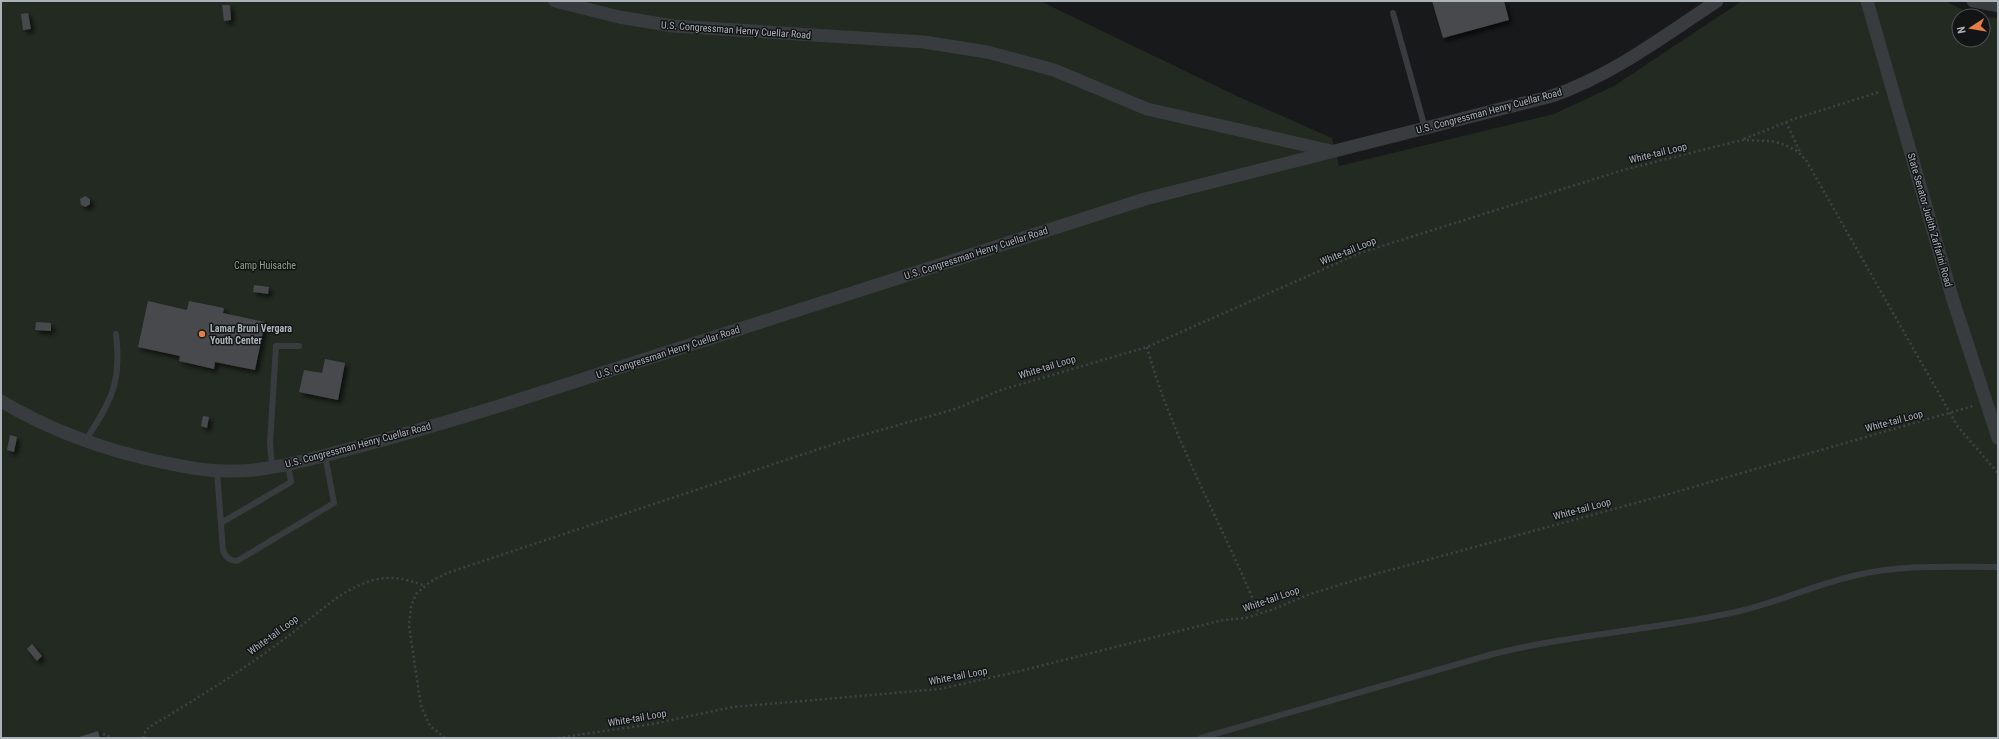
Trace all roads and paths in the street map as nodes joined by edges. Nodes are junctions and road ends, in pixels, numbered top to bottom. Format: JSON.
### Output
{"nodes":[{"id":1,"x":555,"y":1,"type":"edge"},
{"id":2,"x":1717,"y":1,"type":"edge"},
{"id":3,"x":1867,"y":1,"type":"edge"},
{"id":4,"x":1973,"y":1,"type":"edge"},
{"id":5,"x":1998,"y":6,"type":"edge"},
{"id":6,"x":1392,"y":13,"type":"dead end"},
{"id":7,"x":1893,"y":88,"type":"junction"},
{"id":8,"x":1786,"y":122,"type":"junction"},
{"id":9,"x":1425,"y":128,"type":"junction"},
{"id":10,"x":1742,"y":140,"type":"junction"},
{"id":11,"x":1335,"y":152,"type":"junction"},
{"id":12,"x":1803,"y":157,"type":"junction"},
{"id":13,"x":116,"y":334,"type":"dead end"},
{"id":14,"x":299,"y":346,"type":"dead end"},
{"id":15,"x":1147,"y":347,"type":"junction"},
{"id":16,"x":1,"y":401,"type":"edge"},
{"id":17,"x":1951,"y":413,"type":"junction"},
{"id":18,"x":1998,"y":438,"type":"edge"},
{"id":19,"x":85,"y":441,"type":"junction"},
{"id":20,"x":325,"y":455,"type":"junction"},
{"id":21,"x":288,"y":464,"type":"junction"},
{"id":22,"x":272,"y":467,"type":"junction"},
{"id":23,"x":217,"y":471,"type":"junction"},
{"id":24,"x":1998,"y":473,"type":"edge"},
{"id":25,"x":221,"y":523,"type":"junction"},
{"id":26,"x":1998,"y":567,"type":"edge"},
{"id":27,"x":425,"y":586,"type":"junction"},
{"id":28,"x":1259,"y":614,"type":"junction"},
{"id":29,"x":104,"y":734,"type":"dead end"},
{"id":30,"x":113,"y":738,"type":"edge"},
{"id":31,"x":143,"y":738,"type":"edge"},
{"id":32,"x":444,"y":738,"type":"edge"},
{"id":33,"x":558,"y":738,"type":"edge"},
{"id":34,"x":1201,"y":738,"type":"edge"}],
"edges":[{"from":1,"to":11,"type":"street","name":"U.S. Congressman Henry Cuellar Road"},
{"from":2,"to":9,"type":"street","name":"U.S. Congressman Henry Cuellar Road"},
{"from":3,"to":7,"type":"street","name":"State Senator Judith Zaffarini Road"},
{"from":4,"to":5,"type":"street"},
{"from":6,"to":9,"type":"lane"},
{"from":7,"to":8,"type":"path","name":"White-tail Loop"},
{"from":7,"to":18,"type":"street","name":"State Senator Judith Zaffarini Road"},
{"from":8,"to":10,"type":"path","name":"White-tail Loop"},
{"from":8,"to":12,"type":"path","name":"White-tail Loop"},
{"from":9,"to":11,"type":"street","name":"U.S. Congressman Henry Cuellar Road"},
{"from":10,"to":12,"type":"path","name":"White-tail Loop"},
{"from":10,"to":15,"type":"path","name":"White-tail Loop"},
{"from":11,"to":20,"type":"street","name":"U.S. Congressman Henry Cuellar Road"},
{"from":12,"to":17,"type":"path","name":"White-tail Loop"},
{"from":13,"to":19,"type":"lane"},
{"from":14,"to":22,"type":"lane"},
{"from":15,"to":27,"type":"path","name":"White-tail Loop"},
{"from":15,"to":28,"type":"path"},
{"from":16,"to":19,"type":"street","name":"U.S. Congressman Henry Cuellar Road"},
{"from":17,"to":24,"type":"path","name":"White-tail Loop"},
{"from":17,"to":28,"type":"path","name":"White-tail Loop"},
{"from":19,"to":23,"type":"street","name":"U.S. Congressman Henry Cuellar Road"},
{"from":20,"to":21,"type":"street","name":"U.S. Congressman Henry Cuellar Road"},
{"from":20,"to":25,"type":"lane"},
{"from":21,"to":22,"type":"street","name":"U.S. Congressman Henry Cuellar Road"},
{"from":21,"to":25,"type":"lane"},
{"from":22,"to":23,"type":"street","name":"U.S. Congressman Henry Cuellar Road"},
{"from":23,"to":25,"type":"lane"},
{"from":26,"to":34,"type":"lane"},
{"from":27,"to":31,"type":"path","name":"White-tail Loop"},
{"from":27,"to":32,"type":"path","name":"White-tail Loop"},
{"from":28,"to":33,"type":"path","name":"White-tail Loop"},
{"from":29,"to":30,"type":"path"}]}
